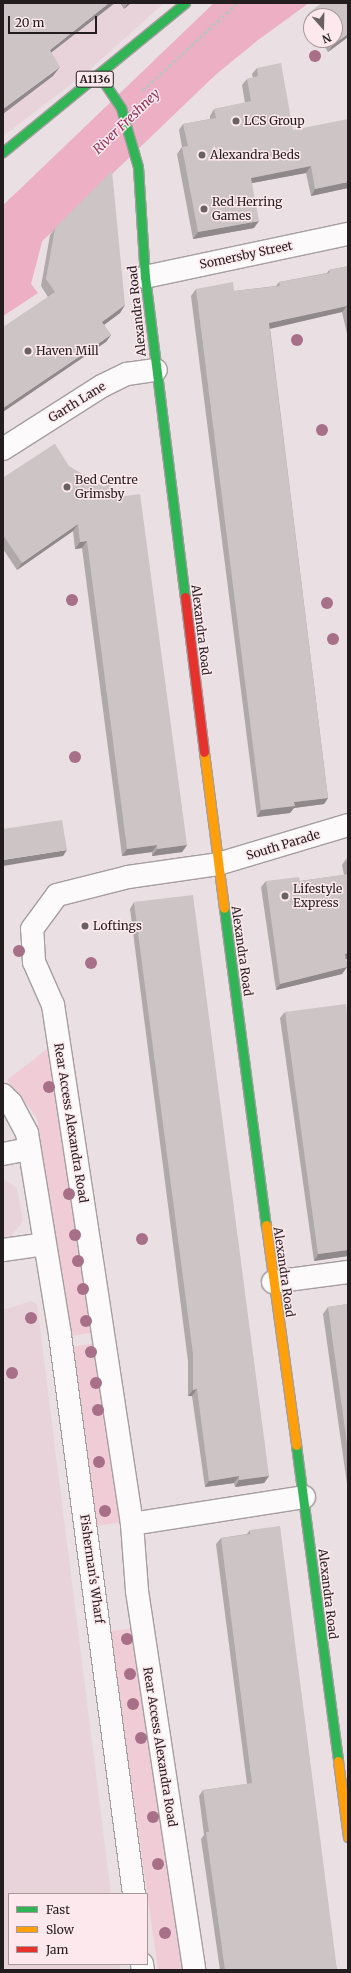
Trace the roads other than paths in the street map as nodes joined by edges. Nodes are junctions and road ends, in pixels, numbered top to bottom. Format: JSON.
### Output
{"nodes":[{"id":1,"x":185,"y":3,"type":"edge"},
{"id":2,"x":99,"y":75,"type":"junction"},
{"id":3,"x":3,"y":152,"type":"edge"},
{"id":4,"x":348,"y":234,"type":"edge"},
{"id":5,"x":145,"y":277,"type":"junction"},
{"id":6,"x":156,"y":370,"type":"junction"},
{"id":7,"x":3,"y":449,"type":"edge"},
{"id":8,"x":348,"y":825,"type":"edge"},
{"id":9,"x":218,"y":864,"type":"junction"},
{"id":10,"x":3,"y":1095,"type":"edge"},
{"id":11,"x":30,"y":1149,"type":"junction"},
{"id":12,"x":3,"y":1154,"type":"edge"},
{"id":13,"x":45,"y":1244,"type":"junction"},
{"id":14,"x":3,"y":1250,"type":"edge"},
{"id":15,"x":348,"y":1272,"type":"edge"},
{"id":16,"x":273,"y":1282,"type":"junction"},
{"id":17,"x":304,"y":1497,"type":"junction"},
{"id":18,"x":132,"y":1524,"type":"junction"},
{"id":19,"x":343,"y":1754,"type":"edge"},
{"id":20,"x":348,"y":1837,"type":"edge"},
{"id":21,"x":134,"y":1893,"type":"edge"},
{"id":22,"x":194,"y":1970,"type":"edge"}],
"edges":[{"from":1,"to":2,"type":"street","number":"A1136"},
{"from":2,"to":3,"type":"street","number":"A1136"},
{"from":2,"to":5,"type":"street","name":"Alexandra Road"},
{"from":4,"to":5,"type":"street","name":"Somersby Street"},
{"from":5,"to":6,"type":"street","name":"Alexandra Road"},
{"from":6,"to":7,"type":"street","name":"Garth Lane"},
{"from":6,"to":9,"type":"street","name":"Alexandra Road"},
{"from":8,"to":9,"type":"street","name":"South Parade"},
{"from":9,"to":16,"type":"street","name":"Alexandra Road"},
{"from":9,"to":18,"type":"street","name":"Rear Access Alexandra Road"},
{"from":10,"to":11,"type":"street","name":"Fisherman's Wharf"},
{"from":11,"to":12,"type":"street"},
{"from":11,"to":13,"type":"street","name":"Fisherman's Wharf"},
{"from":13,"to":14,"type":"street"},
{"from":13,"to":21,"type":"street","name":"Fisherman's Wharf"},
{"from":15,"to":16,"type":"street"},
{"from":16,"to":17,"type":"street","name":"Alexandra Road"},
{"from":17,"to":18,"type":"street"},
{"from":17,"to":19,"type":"street","name":"Alexandra Road"},
{"from":18,"to":22,"type":"street","name":"Rear Access Alexandra Road"},
{"from":19,"to":20,"type":"street","name":"Alexandra Road"}]}
